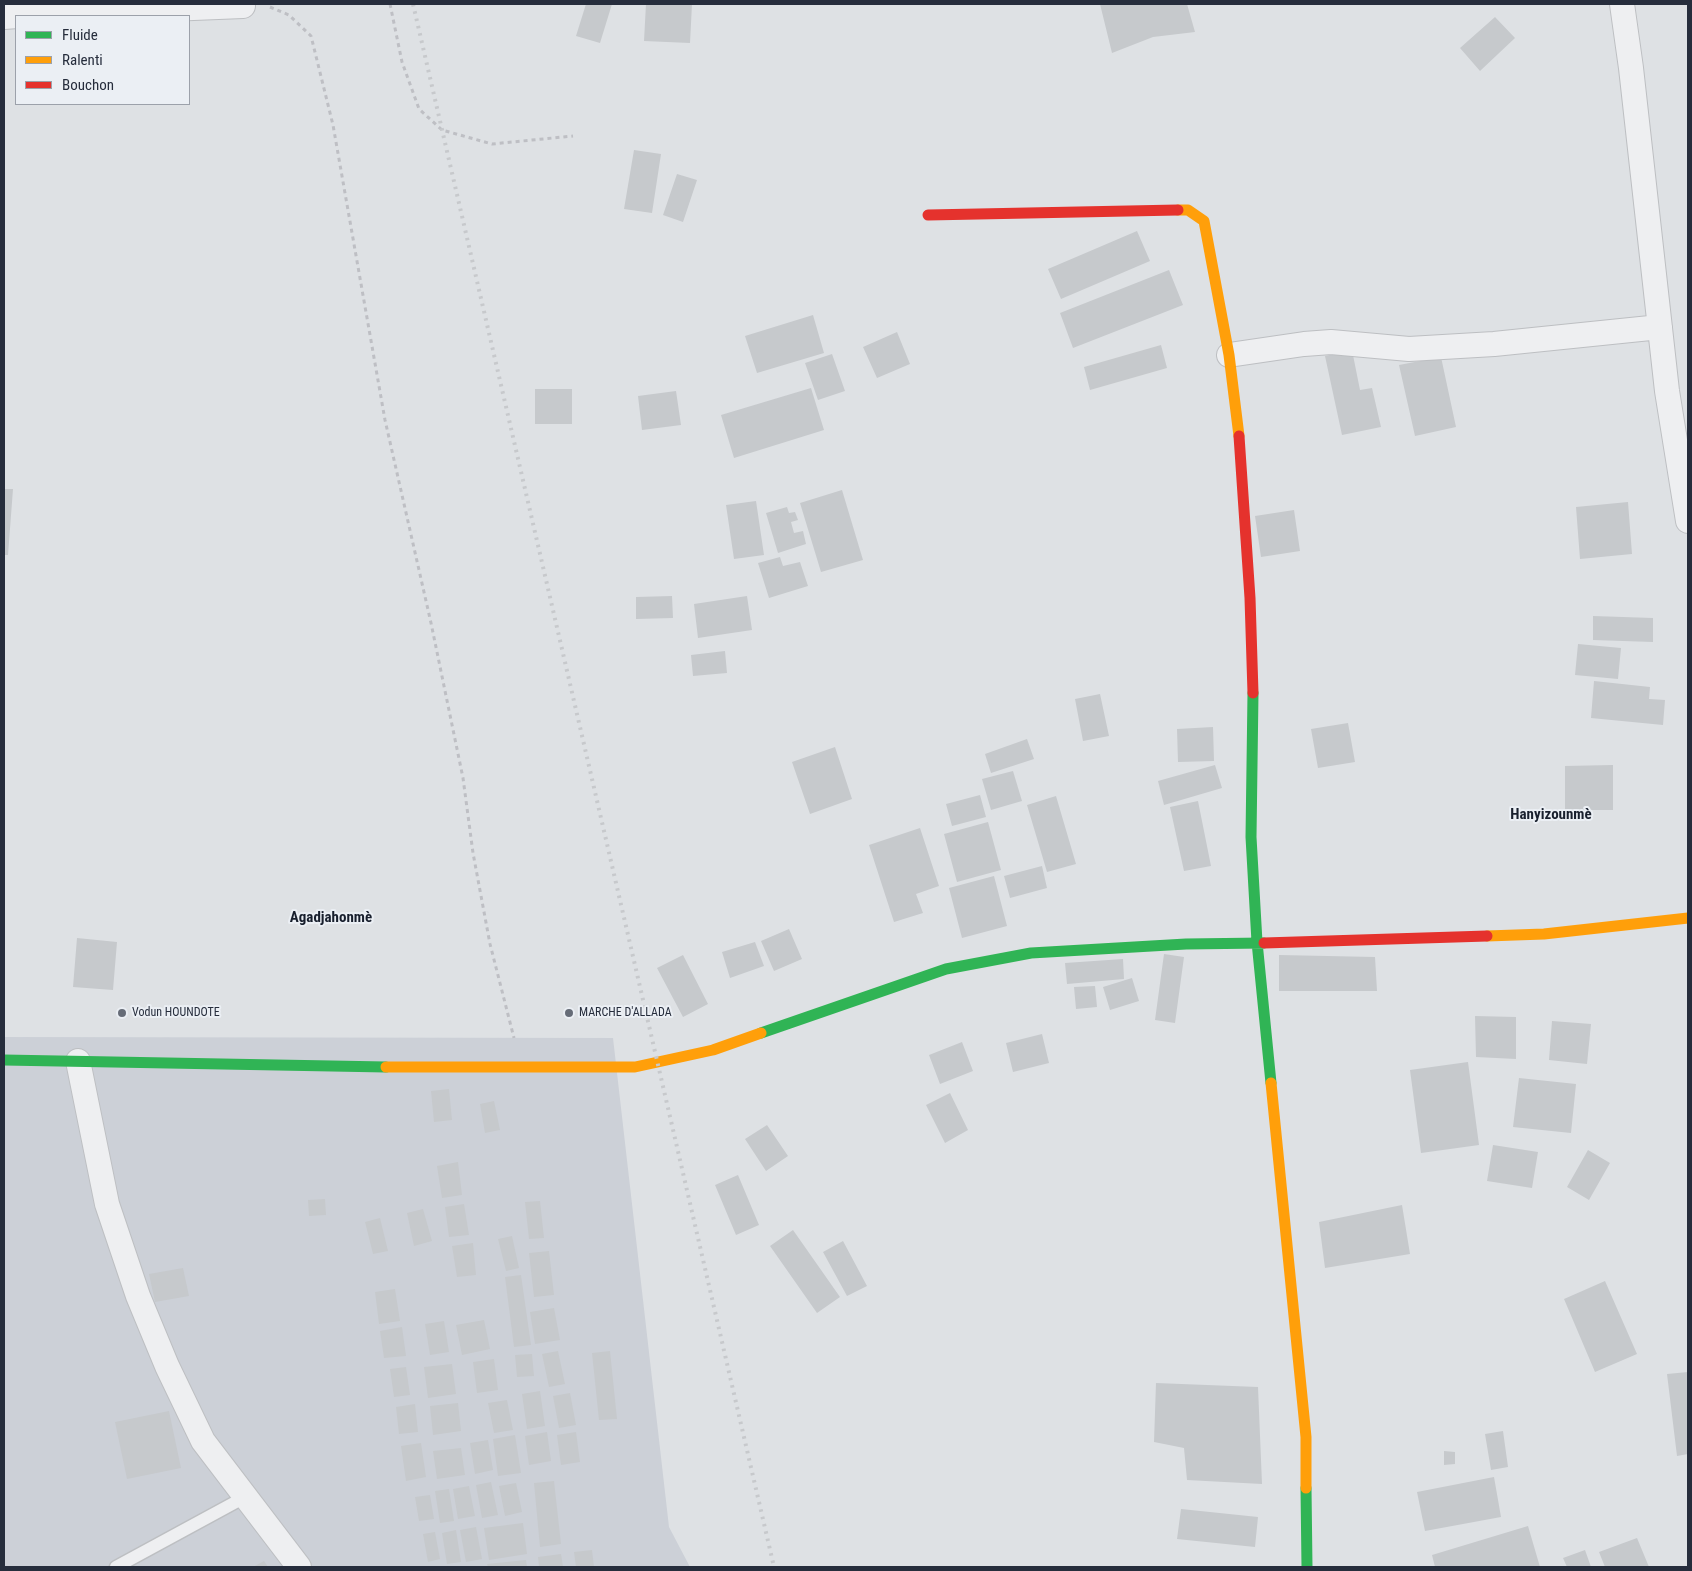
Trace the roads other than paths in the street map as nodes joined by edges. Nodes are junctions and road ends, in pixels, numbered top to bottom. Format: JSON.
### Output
{"nodes":[{"id":1,"x":1622,"y":4,"type":"edge"},
{"id":2,"x":243,"y":6,"type":"road end"},
{"id":3,"x":31,"y":15,"type":"edge"},
{"id":4,"x":928,"y":215,"type":"dead end"},
{"id":5,"x":1660,"y":326,"type":"junction"},
{"id":6,"x":1229,"y":355,"type":"junction"},
{"id":7,"x":1688,"y":521,"type":"edge"},
{"id":8,"x":1688,"y":918,"type":"edge"},
{"id":9,"x":1257,"y":942,"type":"junction"},
{"id":10,"x":4,"y":1060,"type":"edge"},
{"id":11,"x":78,"y":1062,"type":"junction"},
{"id":12,"x":245,"y":1497,"type":"junction"},
{"id":13,"x":116,"y":1567,"type":"edge"},
{"id":14,"x":299,"y":1567,"type":"edge"},
{"id":15,"x":1307,"y":1567,"type":"edge"}],
"edges":[{"from":1,"to":5,"type":"street"},
{"from":2,"to":3,"type":"street"},
{"from":4,"to":6,"type":"street"},
{"from":5,"to":6,"type":"street"},
{"from":5,"to":7,"type":"street"},
{"from":6,"to":9,"type":"street"},
{"from":8,"to":9,"type":"street"},
{"from":9,"to":11,"type":"street"},
{"from":9,"to":15,"type":"street"},
{"from":10,"to":11,"type":"street"},
{"from":11,"to":12,"type":"street"},
{"from":12,"to":13,"type":"lane"},
{"from":12,"to":14,"type":"street"}]}
